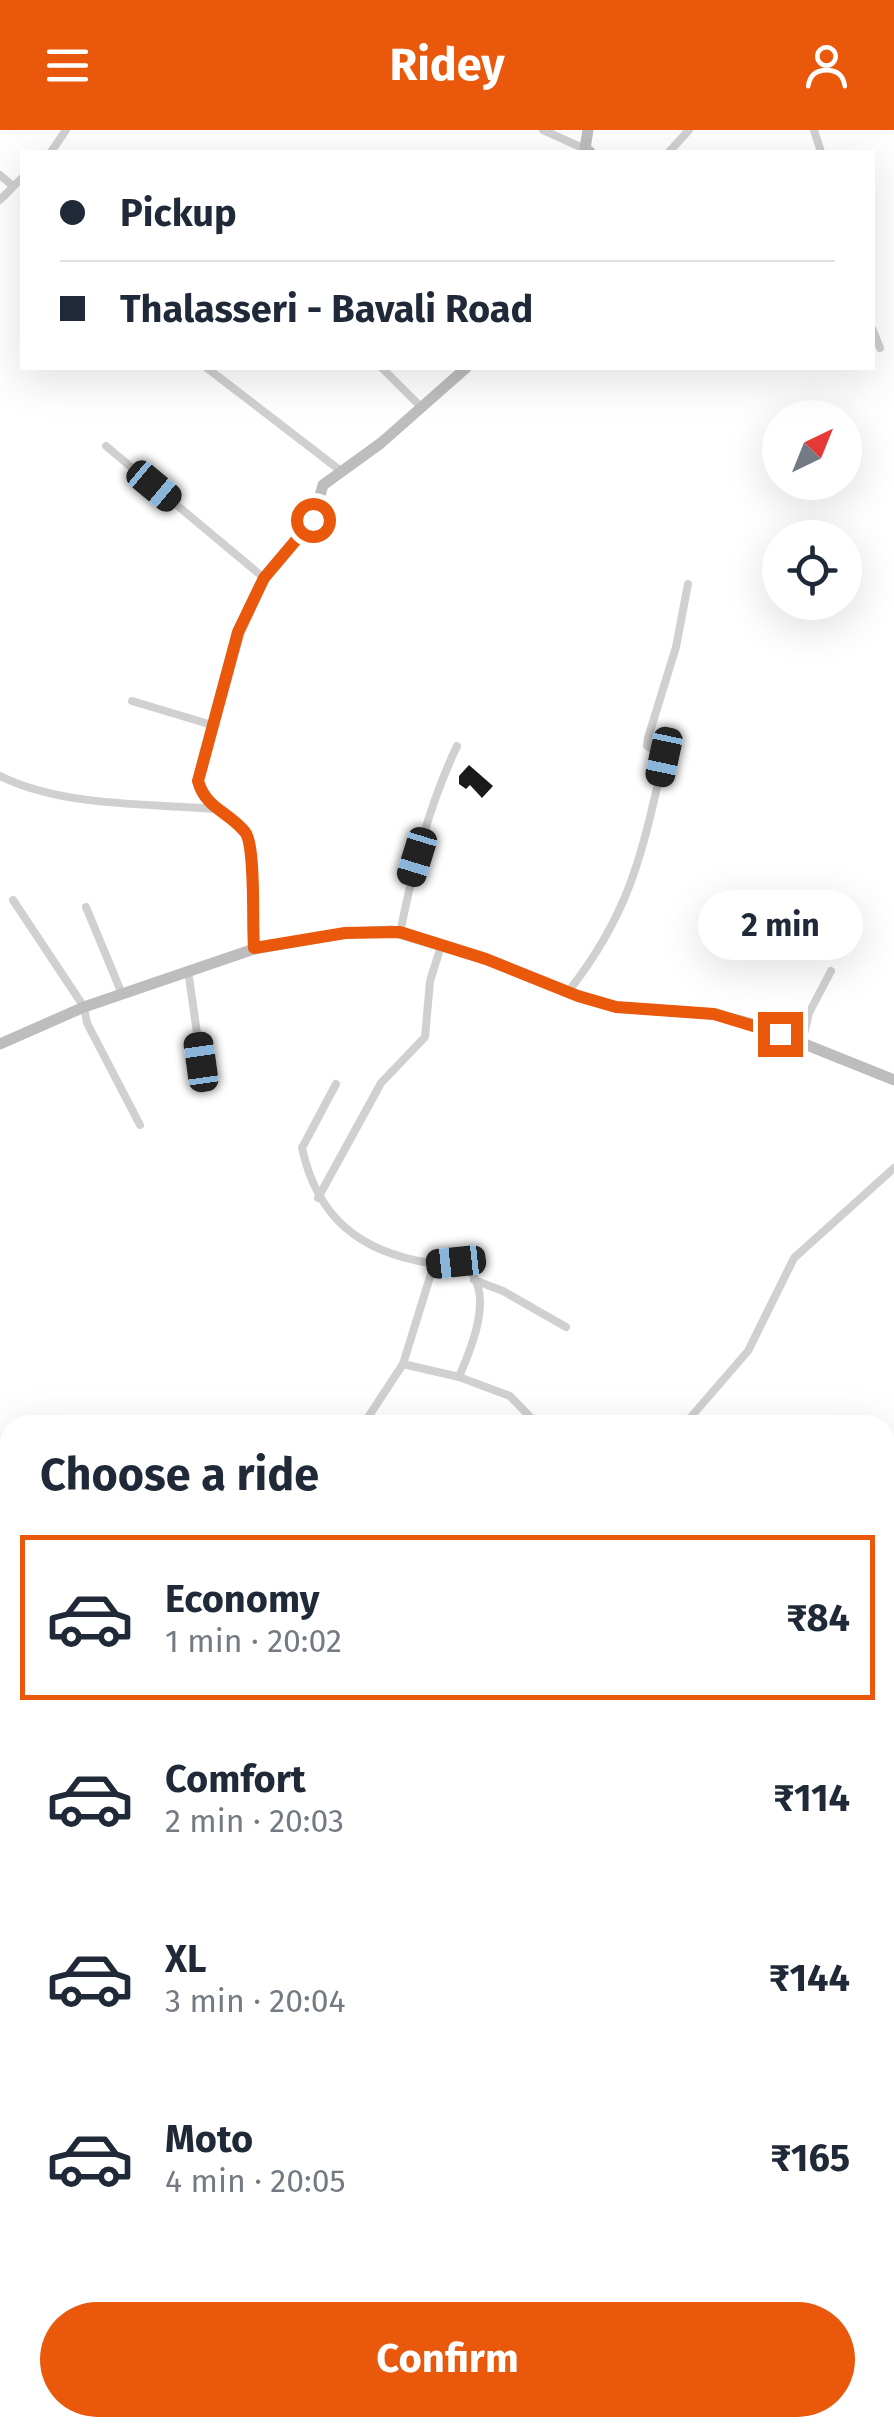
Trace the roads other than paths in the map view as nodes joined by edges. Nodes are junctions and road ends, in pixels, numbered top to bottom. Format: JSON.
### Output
{"nodes":[{"id":1,"x":542,"y":130,"type":"edge"},
{"id":2,"x":689,"y":130,"type":"edge"},
{"id":3,"x":586,"y":150,"type":"edge"},
{"id":4,"x":671,"y":150,"type":"edge"},
{"id":5,"x":0,"y":175,"type":"edge"},
{"id":6,"x":20,"y":180,"type":"edge"},
{"id":7,"x":13,"y":186,"type":"junction"},
{"id":8,"x":0,"y":200,"type":"edge"},
{"id":9,"x":875,"y":336,"type":"edge"},
{"id":10,"x":880,"y":348,"type":"dead end"},
{"id":11,"x":209,"y":370,"type":"edge"},
{"id":12,"x":384,"y":370,"type":"edge"},
{"id":13,"x":464,"y":370,"type":"edge"},
{"id":14,"x":421,"y":407,"type":"junction"},
{"id":15,"x":106,"y":446,"type":"dead end"},
{"id":16,"x":341,"y":471,"type":"junction"},
{"id":17,"x":264,"y":578,"type":"junction"},
{"id":18,"x":688,"y":584,"type":"dead end"},
{"id":19,"x":132,"y":700,"type":"dead end"},
{"id":20,"x":212,"y":725,"type":"junction"},
{"id":21,"x":458,"y":746,"type":"dead end"},
{"id":22,"x":0,"y":776,"type":"edge"},
{"id":23,"x":214,"y":809,"type":"junction"},
{"id":24,"x":13,"y":900,"type":"dead end"},
{"id":25,"x":86,"y":907,"type":"dead end"},
{"id":26,"x":400,"y":932,"type":"junction"},
{"id":27,"x":441,"y":946,"type":"junction"},
{"id":28,"x":254,"y":948,"type":"junction"},
{"id":29,"x":188,"y":970,"type":"junction"},
{"id":30,"x":831,"y":971,"type":"dead end"},
{"id":31,"x":568,"y":992,"type":"junction"},
{"id":32,"x":122,"y":994,"type":"junction"},
{"id":33,"x":84,"y":1007,"type":"junction"},
{"id":34,"x":802,"y":1042,"type":"junction"},
{"id":35,"x":0,"y":1044,"type":"edge"},
{"id":36,"x":201,"y":1062,"type":"dead end"},
{"id":37,"x":894,"y":1080,"type":"edge"},
{"id":38,"x":336,"y":1084,"type":"dead end"},
{"id":39,"x":140,"y":1125,"type":"dead end"},
{"id":40,"x":894,"y":1168,"type":"edge"},
{"id":41,"x":318,"y":1198,"type":"junction"},
{"id":42,"x":434,"y":1264,"type":"junction"},
{"id":43,"x":474,"y":1280,"type":"junction"},
{"id":44,"x":566,"y":1328,"type":"dead end"},
{"id":45,"x":404,"y":1364,"type":"junction"},
{"id":46,"x":459,"y":1377,"type":"junction"},
{"id":47,"x":370,"y":1415,"type":"edge"},
{"id":48,"x":528,"y":1415,"type":"edge"},
{"id":49,"x":693,"y":1415,"type":"edge"}],
"edges":[{"from":1,"to":3,"type":"street"},
{"from":2,"to":4,"type":"street"},
{"from":5,"to":7,"type":"street"},
{"from":6,"to":7,"type":"street"},
{"from":7,"to":8,"type":"street"},
{"from":9,"to":10,"type":"street"},
{"from":11,"to":16,"type":"street"},
{"from":12,"to":14,"type":"street"},
{"from":13,"to":14,"type":"main road"},
{"from":14,"to":16,"type":"main road"},
{"from":15,"to":17,"type":"street"},
{"from":16,"to":17,"type":"main road"},
{"from":17,"to":20,"type":"main road"},
{"from":18,"to":31,"type":"street"},
{"from":19,"to":20,"type":"street"},
{"from":20,"to":23,"type":"main road"},
{"from":21,"to":26,"type":"street"},
{"from":22,"to":23,"type":"street"},
{"from":23,"to":28,"type":"main road"},
{"from":24,"to":33,"type":"street"},
{"from":25,"to":32,"type":"street"},
{"from":26,"to":27,"type":"main road"},
{"from":26,"to":28,"type":"main road"},
{"from":27,"to":31,"type":"main road"},
{"from":27,"to":41,"type":"street"},
{"from":28,"to":29,"type":"main road"},
{"from":29,"to":32,"type":"main road"},
{"from":29,"to":36,"type":"street"},
{"from":30,"to":34,"type":"street"},
{"from":31,"to":34,"type":"main road"},
{"from":32,"to":33,"type":"main road"},
{"from":33,"to":35,"type":"main road"},
{"from":33,"to":39,"type":"street"},
{"from":34,"to":37,"type":"main road"},
{"from":38,"to":41,"type":"street"},
{"from":40,"to":49,"type":"street"},
{"from":41,"to":42,"type":"street"},
{"from":42,"to":43,"type":"street"},
{"from":42,"to":45,"type":"street"},
{"from":43,"to":44,"type":"street"},
{"from":43,"to":46,"type":"street"},
{"from":45,"to":46,"type":"street"},
{"from":45,"to":47,"type":"street"},
{"from":46,"to":48,"type":"street"}]}
